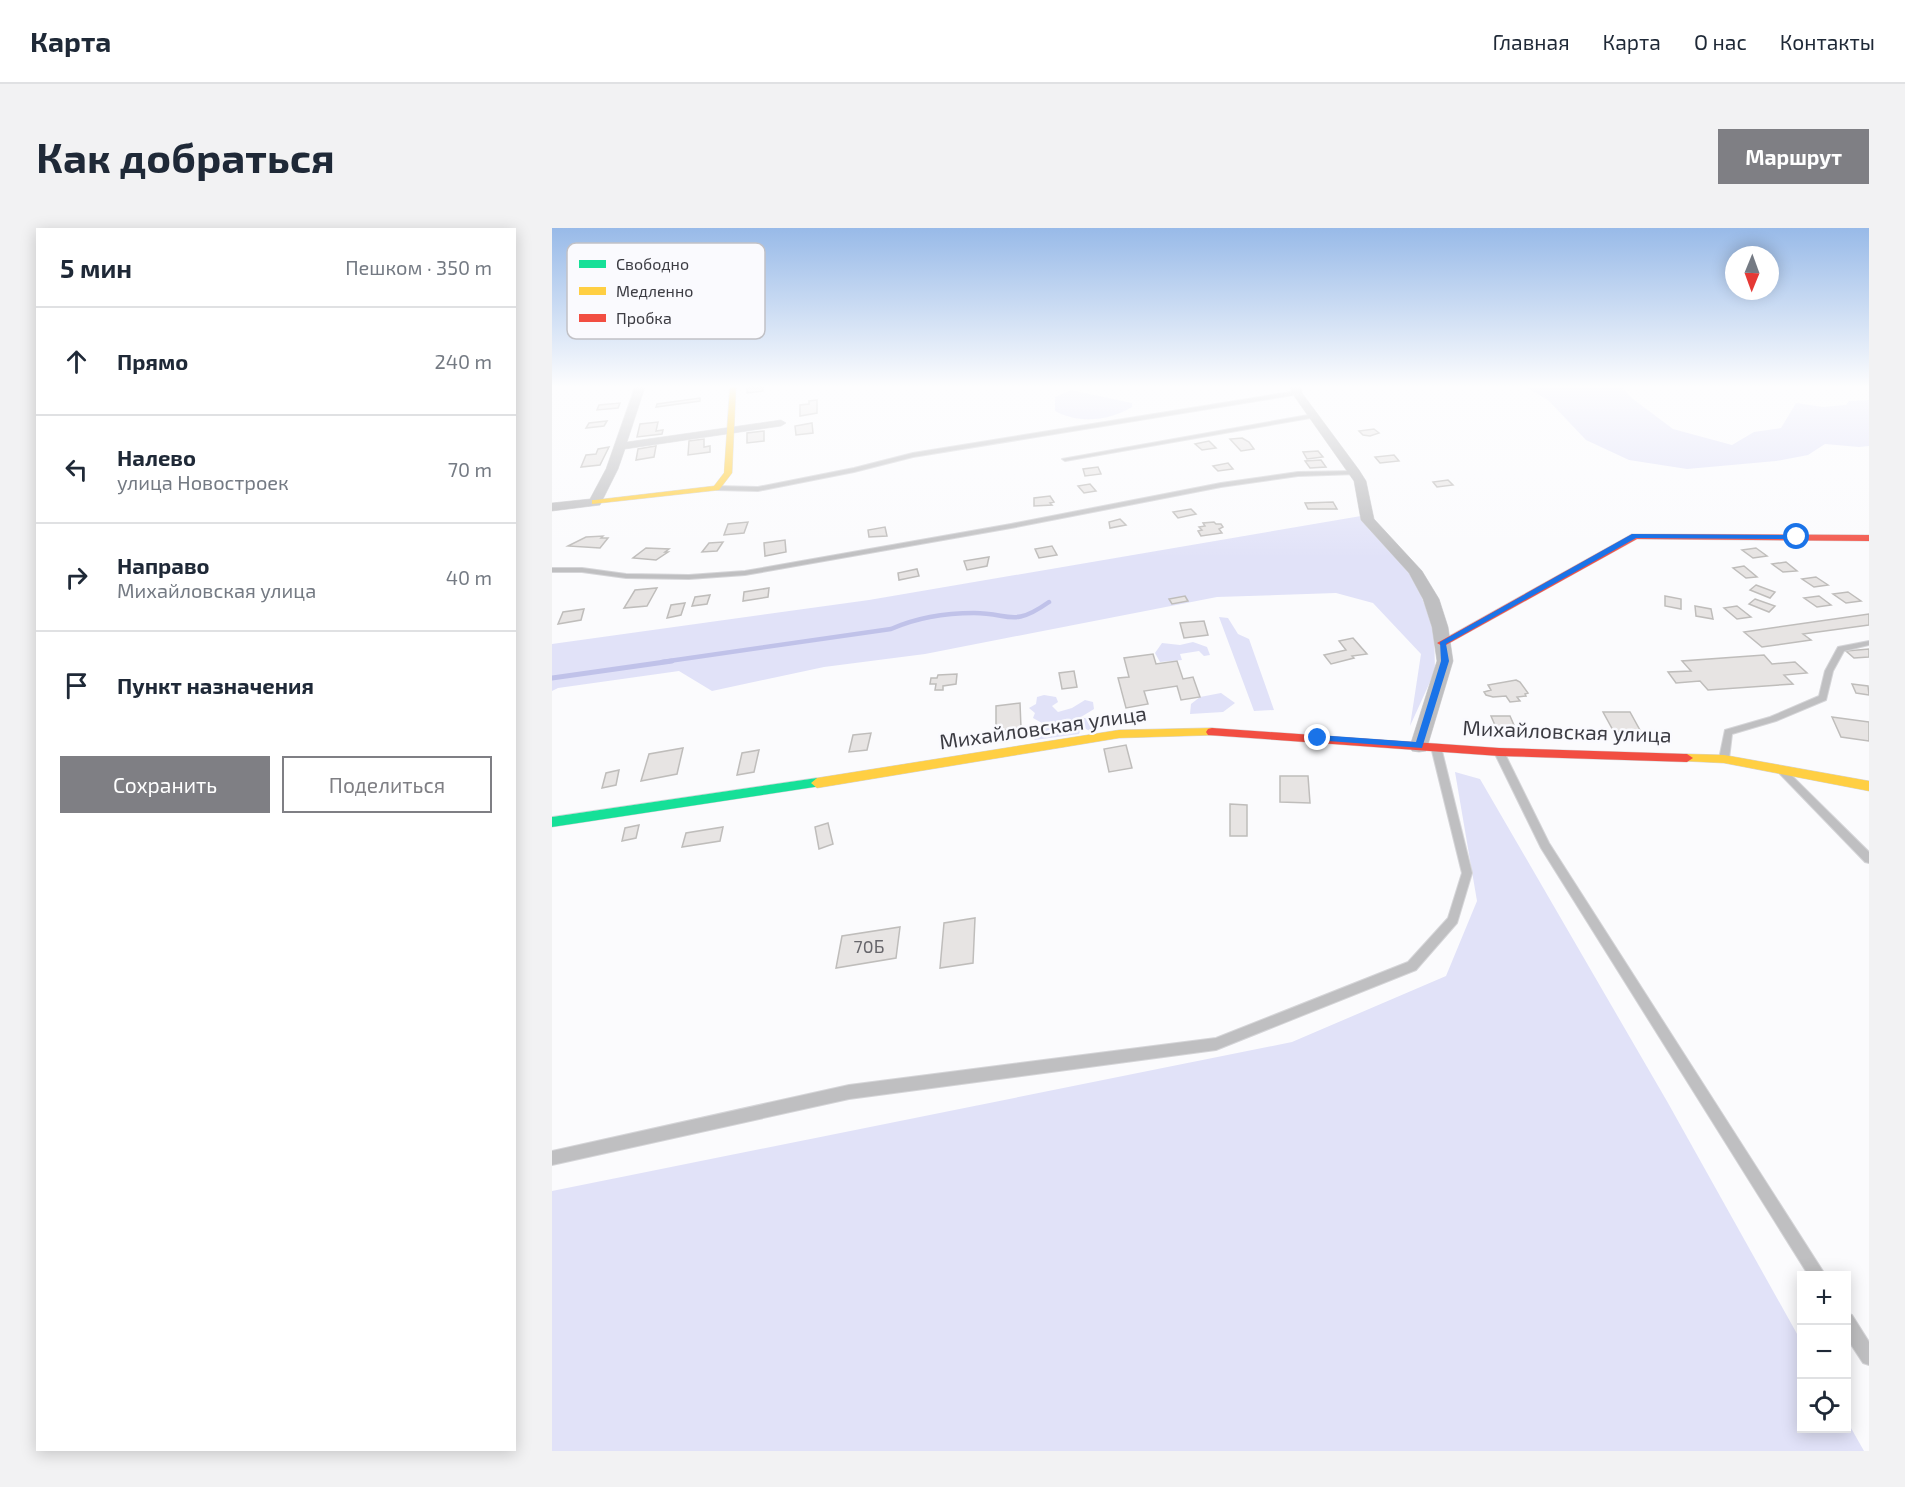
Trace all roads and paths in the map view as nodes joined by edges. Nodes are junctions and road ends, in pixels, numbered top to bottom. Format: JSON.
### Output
{"nodes":[{"id":1,"x":634,"y":444,"type":"edge"},
{"id":2,"x":729,"y":444,"type":"edge"},
{"id":3,"x":978,"y":444,"type":"edge"},
{"id":4,"x":1151,"y":444,"type":"edge"},
{"id":5,"x":1335,"y":444,"type":"edge"},
{"id":6,"x":621,"y":446,"type":"joint"},
{"id":7,"x":1065,"y":459,"type":"dead end"},
{"id":8,"x":1355,"y":472,"type":"junction"},
{"id":9,"x":716,"y":488,"type":"junction"},
{"id":10,"x":595,"y":502,"type":"junction"},
{"id":11,"x":552,"y":507,"type":"edge"},
{"id":12,"x":1869,"y":538,"type":"edge"},
{"id":13,"x":552,"y":570,"type":"edge"},
{"id":14,"x":1442,"y":643,"type":"junction"},
{"id":15,"x":1869,"y":643,"type":"edge"},
{"id":16,"x":1419,"y":746,"type":"junction"},
{"id":17,"x":1436,"y":747,"type":"junction"},
{"id":18,"x":1499,"y":752,"type":"junction"},
{"id":19,"x":1724,"y":759,"type":"junction"},
{"id":20,"x":1778,"y":768,"type":"junction"},
{"id":21,"x":1869,"y":786,"type":"edge"},
{"id":22,"x":552,"y":822,"type":"edge"},
{"id":23,"x":1869,"y":860,"type":"edge"},
{"id":24,"x":552,"y":1158,"type":"edge"},
{"id":25,"x":1815,"y":1271,"type":"edge"},
{"id":26,"x":1849,"y":1325,"type":"edge"},
{"id":27,"x":1869,"y":1357,"type":"edge"}],
"edges":[{"from":1,"to":6,"type":"street"},
{"from":2,"to":9,"type":"street"},
{"from":3,"to":9,"type":"lane"},
{"from":4,"to":7,"type":"lane"},
{"from":5,"to":8,"type":"street"},
{"from":6,"to":10,"type":"street"},
{"from":8,"to":13,"type":"lane"},
{"from":8,"to":14,"type":"street"},
{"from":9,"to":10,"type":"street"},
{"from":10,"to":11,"type":"street"},
{"from":12,"to":14,"type":"street"},
{"from":14,"to":16,"type":"street"},
{"from":15,"to":19,"type":"lane"},
{"from":16,"to":17,"type":"street","name":"Михайловская улица"},
{"from":16,"to":22,"type":"street","name":"Михайловская улица"},
{"from":17,"to":18,"type":"street","name":"Михайловская улица"},
{"from":17,"to":24,"type":"lane"},
{"from":18,"to":19,"type":"street","name":"Михайловская улица"},
{"from":18,"to":25,"type":"lane"},
{"from":19,"to":20,"type":"street","name":"Михайловская улица"},
{"from":20,"to":21,"type":"street","name":"Михайловская улица"},
{"from":20,"to":23,"type":"lane"},
{"from":26,"to":27,"type":"lane"}]}
